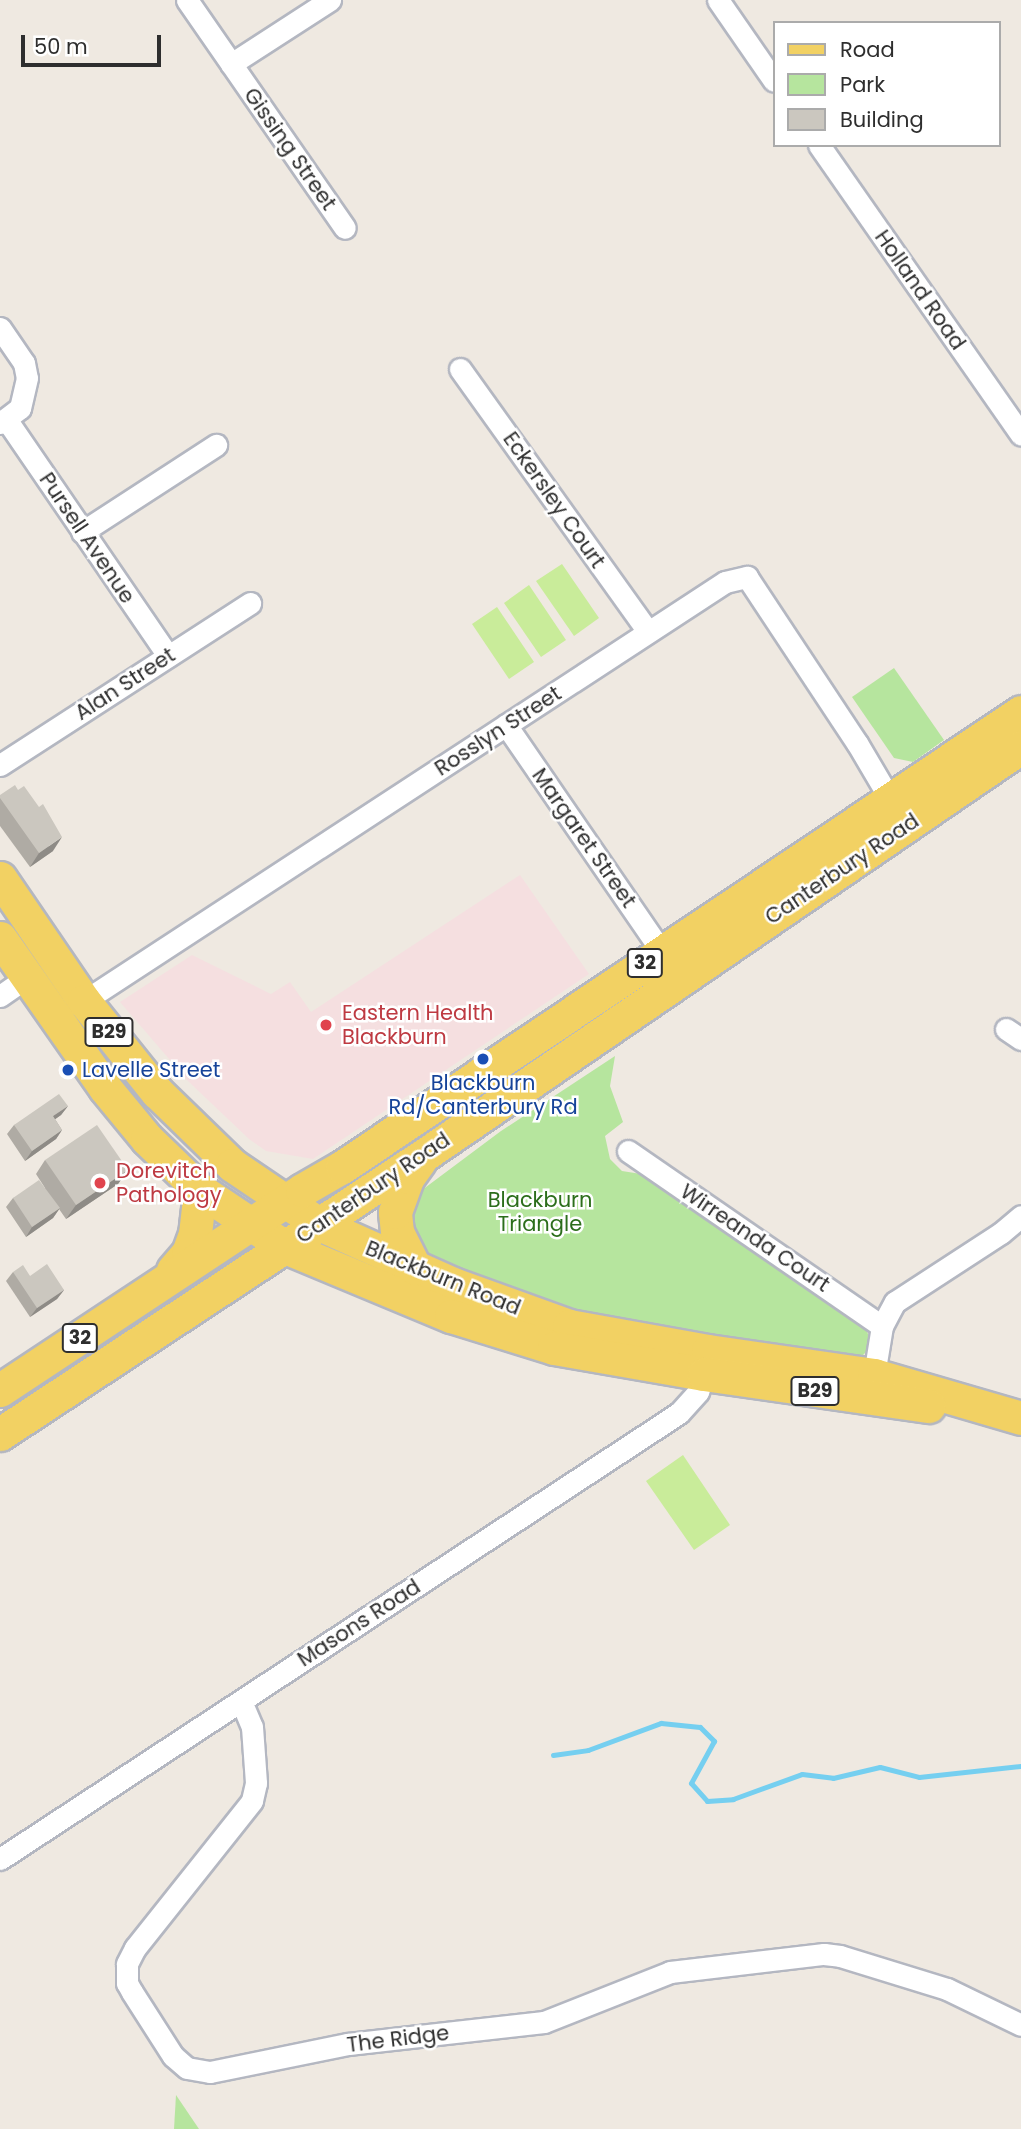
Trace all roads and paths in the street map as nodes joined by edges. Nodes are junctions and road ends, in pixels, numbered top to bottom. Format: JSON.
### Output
{"nodes":[{"id":1,"x":187,"y":0,"type":"edge"},
{"id":2,"x":330,"y":0,"type":"edge"},
{"id":3,"x":718,"y":0,"type":"edge"},
{"id":4,"x":231,"y":64,"type":"junction"},
{"id":5,"x":772,"y":78,"type":"edge"},
{"id":6,"x":820,"y":147,"type":"edge"},
{"id":7,"x":345,"y":228,"type":"dead end"},
{"id":8,"x":0,"y":328,"type":"edge"},
{"id":9,"x":460,"y":369,"type":"dead end"},
{"id":10,"x":3,"y":421,"type":"edge"},
{"id":11,"x":1021,"y":435,"type":"edge"},
{"id":12,"x":216,"y":445,"type":"dead end"},
{"id":13,"x":82,"y":532,"type":"junction"},
{"id":14,"x":250,"y":603,"type":"dead end"},
{"id":15,"x":648,"y":632,"type":"junction"},
{"id":16,"x":168,"y":656,"type":"junction"},
{"id":17,"x":1021,"y":712,"type":"edge"},
{"id":18,"x":506,"y":725,"type":"junction"},
{"id":19,"x":1021,"y":747,"type":"edge"},
{"id":20,"x":0,"y":765,"type":"edge"},
{"id":21,"x":907,"y":800,"type":"junction"},
{"id":22,"x":0,"y":878,"type":"edge"},
{"id":23,"x":0,"y":937,"type":"edge"},
{"id":24,"x":662,"y":952,"type":"junction"},
{"id":25,"x":27,"y":977,"type":"junction"},
{"id":26,"x":0,"y":996,"type":"edge"},
{"id":27,"x":84,"y":1000,"type":"junction"},
{"id":28,"x":206,"y":1143,"type":"junction"},
{"id":29,"x":628,"y":1151,"type":"dead end"},
{"id":30,"x":425,"y":1155,"type":"junction"},
{"id":31,"x":342,"y":1167,"type":"junction"},
{"id":32,"x":200,"y":1190,"type":"junction"},
{"id":33,"x":283,"y":1203,"type":"junction"},
{"id":34,"x":1021,"y":1216,"type":"edge"},
{"id":35,"x":250,"y":1224,"type":"junction"},
{"id":36,"x":319,"y":1224,"type":"junction"},
{"id":37,"x":285,"y":1247,"type":"junction"},
{"id":38,"x":415,"y":1268,"type":"junction"},
{"id":39,"x":159,"y":1285,"type":"junction"},
{"id":40,"x":883,"y":1326,"type":"junction"},
{"id":41,"x":776,"y":1360,"type":"junction"},
{"id":42,"x":706,"y":1363,"type":"junction"},
{"id":43,"x":873,"y":1387,"type":"junction"},
{"id":44,"x":0,"y":1390,"type":"edge"},
{"id":45,"x":822,"y":1393,"type":"junction"},
{"id":46,"x":1008,"y":1415,"type":"edge"},
{"id":47,"x":0,"y":1434,"type":"edge"},
{"id":48,"x":241,"y":1701,"type":"junction"},
{"id":49,"x":0,"y":1859,"type":"edge"},
{"id":50,"x":1021,"y":2025,"type":"edge"}],
"edges":[{"from":1,"to":4,"type":"street","name":"Gissing Street"},
{"from":2,"to":4,"type":"street"},
{"from":3,"to":5,"type":"street"},
{"from":4,"to":7,"type":"street","name":"Gissing Street"},
{"from":6,"to":11,"type":"street","name":"Holland Road"},
{"from":8,"to":10,"type":"street"},
{"from":9,"to":15,"type":"street","name":"Eckersley Court"},
{"from":10,"to":13,"type":"street","name":"Pursell Avenue"},
{"from":12,"to":13,"type":"street"},
{"from":13,"to":16,"type":"street","name":"Pursell Avenue"},
{"from":14,"to":16,"type":"street","name":"Alan Street"},
{"from":15,"to":18,"type":"street","name":"Rosslyn Street"},
{"from":15,"to":21,"type":"street","name":"Rosslyn Street"},
{"from":16,"to":20,"type":"street","name":"Alan Street"},
{"from":17,"to":21,"type":"main road","name":"Canterbury Road","number":"32"},
{"from":18,"to":24,"type":"street","name":"Margaret Street"},
{"from":18,"to":27,"type":"street","name":"Rosslyn Street"},
{"from":19,"to":21,"type":"main road","name":"Canterbury Road","number":"32"},
{"from":21,"to":24,"type":"main road","name":"Canterbury Road","number":"32"},
{"from":21,"to":30,"type":"main road","name":"Canterbury Road","number":"32"},
{"from":22,"to":27,"type":"main road","name":"Blackburn Road","number":"B29"},
{"from":23,"to":25,"type":"main road","name":"Blackburn Road","number":"B29"},
{"from":24,"to":31,"type":"main road","name":"Canterbury Road","number":"32"},
{"from":25,"to":26,"type":"street"},
{"from":25,"to":32,"type":"main road","name":"Blackburn Road","number":"B29"},
{"from":27,"to":28,"type":"main road","name":"Blackburn Road","number":"B29"},
{"from":28,"to":31,"type":"main road"},
{"from":28,"to":33,"type":"main road","name":"Blackburn Road","number":"B29"},
{"from":29,"to":40,"type":"street","name":"Wirreanda Court"},
{"from":30,"to":36,"type":"main road","name":"Canterbury Road","number":"32"},
{"from":30,"to":38,"type":"main road"},
{"from":31,"to":33,"type":"main road","name":"Canterbury Road","number":"32"},
{"from":32,"to":35,"type":"main road","name":"Blackburn Road","number":"B29"},
{"from":32,"to":39,"type":"main road"},
{"from":33,"to":35,"type":"main road","name":"Canterbury Road","number":"32"},
{"from":33,"to":36,"type":"main road","name":"Blackburn Road","number":"B29"},
{"from":34,"to":40,"type":"street"},
{"from":35,"to":37,"type":"main road","name":"Blackburn Road","number":"B29"},
{"from":35,"to":39,"type":"main road","name":"Canterbury Road","number":"32"},
{"from":36,"to":37,"type":"main road","name":"Canterbury Road","number":"32"},
{"from":36,"to":38,"type":"main road","name":"Blackburn Road","number":"B29"},
{"from":37,"to":42,"type":"main road","name":"Blackburn Road","number":"B29"},
{"from":37,"to":47,"type":"main road","name":"Canterbury Road","number":"32"},
{"from":38,"to":42,"type":"main road","name":"Blackburn Road","number":"B29"},
{"from":39,"to":44,"type":"main road","name":"Canterbury Road","number":"32"},
{"from":40,"to":43,"type":"street"},
{"from":41,"to":42,"type":"main road","name":"Blackburn Road","number":"B29"},
{"from":41,"to":43,"type":"main road","name":"Blackburn Road","number":"B29"},
{"from":41,"to":45,"type":"main road"},
{"from":42,"to":45,"type":"main road","name":"Blackburn Road","number":"B29"},
{"from":42,"to":48,"type":"street","name":"Masons Road"},
{"from":43,"to":45,"type":"main road","name":"Blackburn Road","number":"B29"},
{"from":43,"to":46,"type":"main road","name":"Blackburn Road","number":"B29"},
{"from":48,"to":49,"type":"street","name":"Masons Road"},
{"from":48,"to":50,"type":"street","name":"The Ridge"}]}
